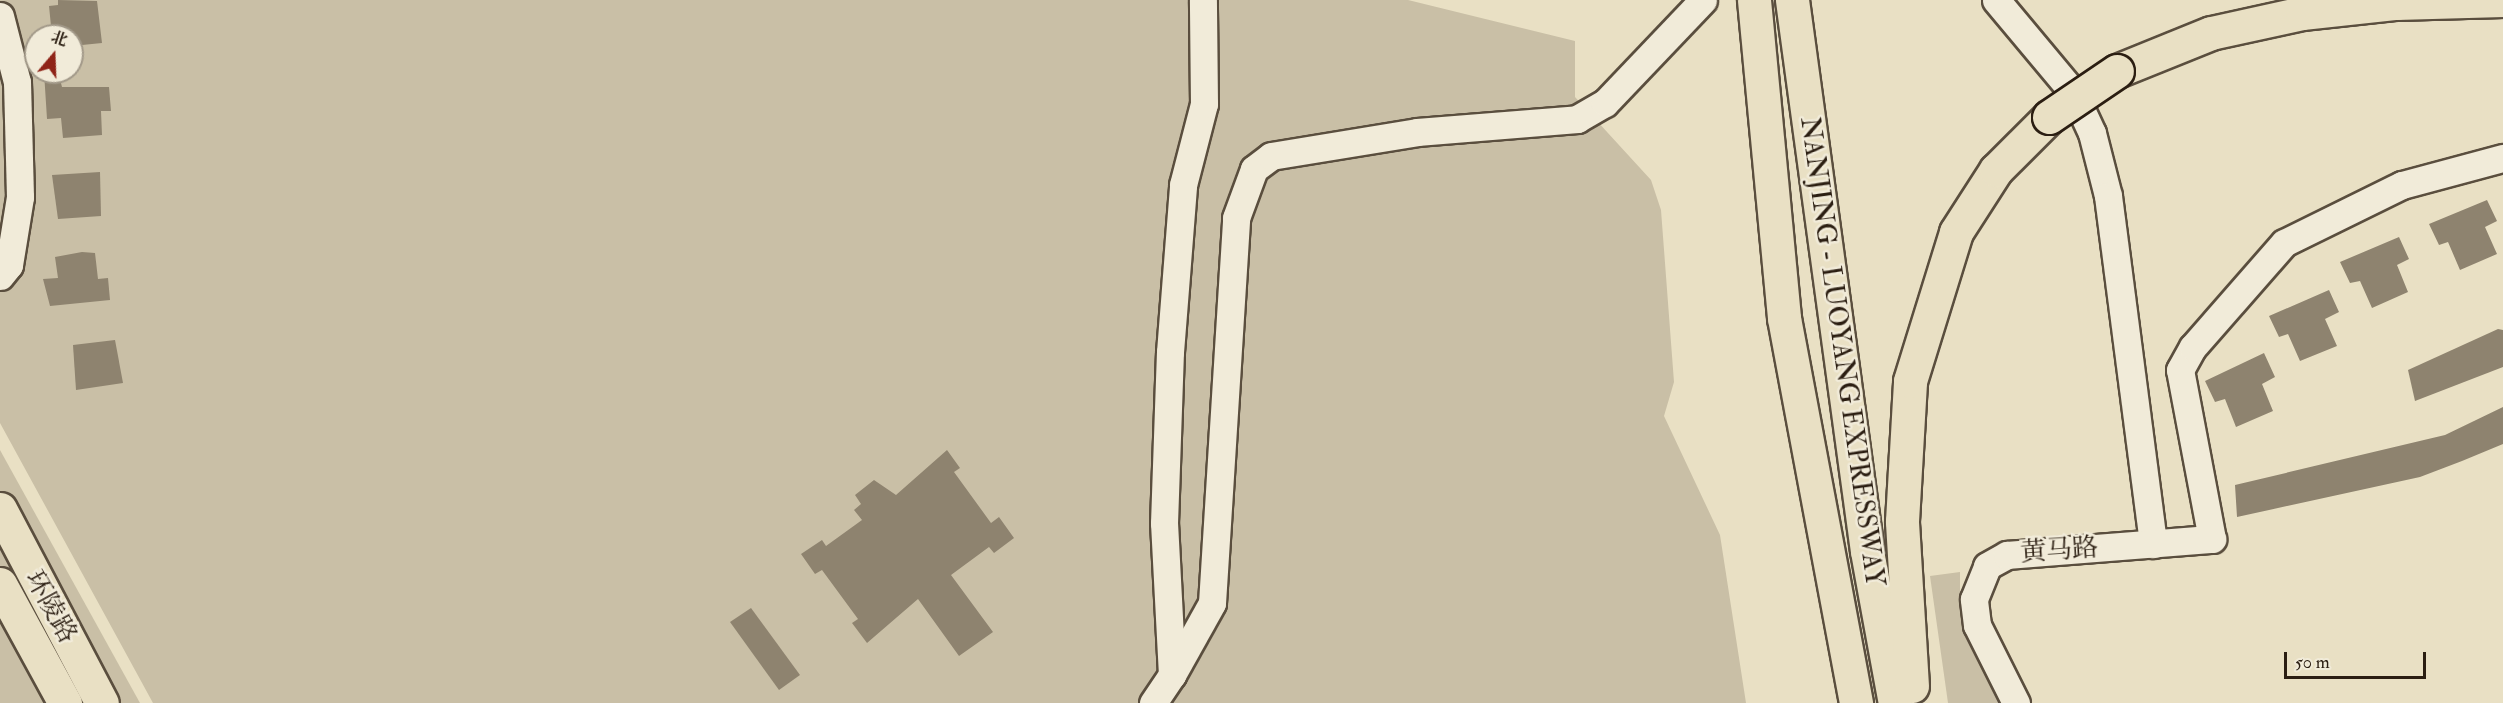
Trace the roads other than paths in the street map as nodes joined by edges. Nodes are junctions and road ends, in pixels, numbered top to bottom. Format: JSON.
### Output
{"nodes":[{"id":1,"x":1203,"y":0,"type":"edge"},
{"id":2,"x":1702,"y":0,"type":"edge"},
{"id":3,"x":1733,"y":0,"type":"edge"},
{"id":4,"x":1754,"y":0,"type":"edge"},
{"id":5,"x":1792,"y":0,"type":"edge"},
{"id":6,"x":1996,"y":0,"type":"edge"},
{"id":7,"x":2503,"y":0,"type":"edge"},
{"id":8,"x":0,"y":16,"type":"edge"},
{"id":9,"x":18,"y":129,"type":"junction"},
{"id":10,"x":2503,"y":158,"type":"edge"},
{"id":11,"x":0,"y":164,"type":"edge"},
{"id":12,"x":0,"y":276,"type":"edge"},
{"id":13,"x":1784,"y":318,"type":"junction"},
{"id":14,"x":0,"y":509,"type":"edge"},
{"id":15,"x":2153,"y":544,"type":"junction"},
{"id":16,"x":0,"y":584,"type":"edge"},
{"id":17,"x":1172,"y":675,"type":"junction"},
{"id":18,"x":65,"y":703,"type":"edge"},
{"id":19,"x":102,"y":703,"type":"edge"},
{"id":20,"x":1153,"y":703,"type":"edge"},
{"id":21,"x":1856,"y":703,"type":"edge"},
{"id":22,"x":1895,"y":703,"type":"edge"},
{"id":23,"x":1914,"y":703,"type":"edge"},
{"id":24,"x":2016,"y":703,"type":"edge"}],
"edges":[{"from":1,"to":17,"type":"street"},
{"from":2,"to":17,"type":"street"},
{"from":3,"to":13,"type":"main road"},
{"from":4,"to":13,"type":"main road","name":"NANJING - LUOYANG EXPRESSWAY"},
{"from":5,"to":22,"type":"main road","name":"NANJING - LUOYANG EXPRESSWAY"},
{"from":6,"to":15,"type":"street"},
{"from":7,"to":23,"type":"main road","bridge":true},
{"from":8,"to":9,"type":"street"},
{"from":9,"to":11,"type":"street"},
{"from":9,"to":12,"type":"street"},
{"from":10,"to":15,"type":"street","name":"黄马路"},
{"from":13,"to":21,"type":"main road","name":"NANJING - LUOYANG EXPRESSWAY"},
{"from":14,"to":19,"type":"main road","name":"环陵路"},
{"from":15,"to":24,"type":"street","name":"黄马路"},
{"from":16,"to":18,"type":"main road","name":"环陵路"},
{"from":17,"to":20,"type":"street"}]}
